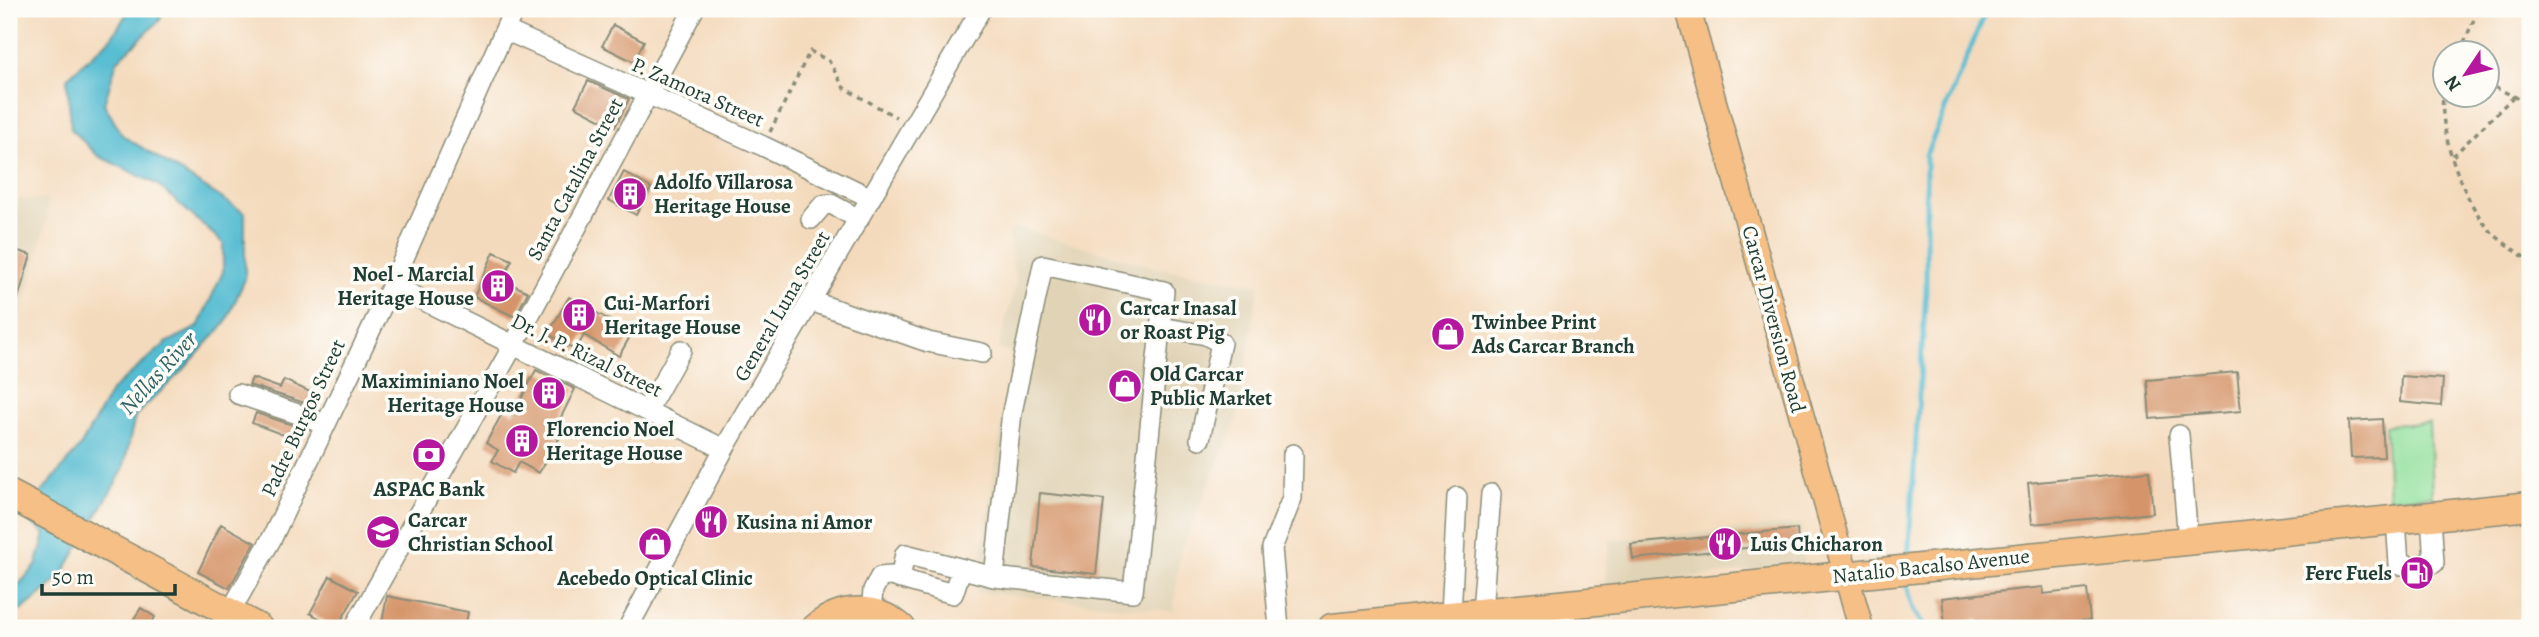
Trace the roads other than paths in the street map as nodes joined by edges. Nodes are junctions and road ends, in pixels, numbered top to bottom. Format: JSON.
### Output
{"nodes":[{"id":1,"x":514,"y":9,"type":"edge"},
{"id":2,"x":694,"y":9,"type":"edge"},
{"id":3,"x":981,"y":9,"type":"edge"},
{"id":4,"x":1688,"y":9,"type":"edge"},
{"id":5,"x":505,"y":30,"type":"junction"},
{"id":6,"x":646,"y":93,"type":"junction"},
{"id":7,"x":871,"y":198,"type":"junction"},
{"id":8,"x":811,"y":219,"type":"dead end"},
{"id":9,"x":859,"y":219,"type":"junction"},
{"id":10,"x":392,"y":285,"type":"junction"},
{"id":11,"x":811,"y":301,"type":"junction"},
{"id":12,"x":1161,"y":327,"type":"junction"},
{"id":13,"x":514,"y":344,"type":"junction"},
{"id":14,"x":681,"y":350,"type":"dead end"},
{"id":15,"x":982,"y":353,"type":"dead end"},
{"id":16,"x":238,"y":394,"type":"dead end"},
{"id":17,"x":648,"y":409,"type":"junction"},
{"id":18,"x":325,"y":426,"type":"junction"},
{"id":19,"x":2179,"y":435,"type":"dead end"},
{"id":20,"x":1200,"y":439,"type":"dead end"},
{"id":21,"x":724,"y":449,"type":"junction"},
{"id":22,"x":1293,"y":454,"type":"dead end"},
{"id":23,"x":1491,"y":495,"type":"dead end"},
{"id":24,"x":12,"y":496,"type":"edge"},
{"id":25,"x":1457,"y":497,"type":"dead end"},
{"id":26,"x":2530,"y":506,"type":"edge"},
{"id":27,"x":2431,"y":516,"type":"junction"},
{"id":28,"x":2396,"y":519,"type":"junction"},
{"id":29,"x":2188,"y":540,"type":"junction"},
{"id":30,"x":2427,"y":563,"type":"dead end"},
{"id":31,"x":2406,"y":564,"type":"dead end"},
{"id":32,"x":961,"y":569,"type":"junction"},
{"id":33,"x":1845,"y":575,"type":"junction"},
{"id":34,"x":994,"y":577,"type":"junction"},
{"id":35,"x":900,"y":579,"type":"junction"},
{"id":36,"x":871,"y":612,"type":"junction"},
{"id":37,"x":1482,"y":612,"type":"junction"},
{"id":38,"x":1565,"y":617,"type":"edge"},
{"id":39,"x":1445,"y":620,"type":"edge"},
{"id":40,"x":225,"y":621,"type":"edge"},
{"id":41,"x":257,"y":628,"type":"edge"},
{"id":42,"x":354,"y":628,"type":"edge"},
{"id":43,"x":628,"y":628,"type":"edge"},
{"id":44,"x":816,"y":628,"type":"edge"},
{"id":45,"x":901,"y":628,"type":"edge"},
{"id":46,"x":1279,"y":628,"type":"edge"},
{"id":47,"x":1332,"y":628,"type":"edge"},
{"id":48,"x":1861,"y":628,"type":"edge"}],
"edges":[{"from":1,"to":5,"type":"street","name":"Padre Burgos Street"},
{"from":2,"to":6,"type":"street","name":"Santa Catalina Street"},
{"from":3,"to":7,"type":"street","name":"General Luna Street"},
{"from":4,"to":33,"type":"main road","name":"Carcar Diversion Road"},
{"from":5,"to":6,"type":"street","name":"P. Zamora Street"},
{"from":5,"to":10,"type":"street","name":"Padre Burgos Street"},
{"from":6,"to":7,"type":"street","name":"P. Zamora Street"},
{"from":6,"to":13,"type":"street","name":"Santa Catalina Street"},
{"from":7,"to":9,"type":"street","name":"General Luna Street"},
{"from":8,"to":9,"type":"street"},
{"from":9,"to":11,"type":"street","name":"General Luna Street"},
{"from":10,"to":13,"type":"street","name":"Dr. J. P. Rizal Street"},
{"from":10,"to":18,"type":"street","name":"Padre Burgos Street"},
{"from":11,"to":15,"type":"street"},
{"from":11,"to":21,"type":"street","name":"General Luna Street"},
{"from":12,"to":20,"type":"street"},
{"from":12,"to":34,"type":"street"},
{"from":12,"to":34,"type":"street"},
{"from":13,"to":17,"type":"street","name":"Dr. J. P. Rizal Street"},
{"from":13,"to":42,"type":"street","name":"Santa Catalina Street"},
{"from":14,"to":17,"type":"street"},
{"from":16,"to":18,"type":"street"},
{"from":17,"to":21,"type":"street","name":"Dr. J. P. Rizal Street"},
{"from":18,"to":40,"type":"street","name":"Padre Burgos Street"},
{"from":19,"to":29,"type":"street"},
{"from":21,"to":43,"type":"street","name":"General Luna Street"},
{"from":22,"to":46,"type":"street"},
{"from":23,"to":37,"type":"street"},
{"from":24,"to":40,"type":"highway"},
{"from":25,"to":39,"type":"street"},
{"from":26,"to":27,"type":"highway","name":"Natalio Bacalso Avenue"},
{"from":27,"to":28,"type":"highway","name":"Natalio Bacalso Avenue"},
{"from":27,"to":30,"type":"street"},
{"from":28,"to":29,"type":"highway","name":"Natalio Bacalso Avenue"},
{"from":28,"to":31,"type":"street"},
{"from":29,"to":33,"type":"highway","name":"Natalio Bacalso Avenue"},
{"from":32,"to":34,"type":"street"},
{"from":32,"to":35,"type":"street"},
{"from":32,"to":35,"type":"street"},
{"from":33,"to":38,"type":"highway","name":"Natalio Bacalso Avenue"},
{"from":33,"to":48,"type":"main road","name":"Carcar Diversion Road"},
{"from":35,"to":36,"type":"street"},
{"from":36,"to":44,"type":"highway"},
{"from":36,"to":45,"type":"highway"},
{"from":37,"to":38,"type":"highway","name":"Natalio Bacalso Avenue"},
{"from":37,"to":39,"type":"highway","name":"Natalio Bacalso Avenue"},
{"from":39,"to":47,"type":"highway","name":"Natalio Bacalso Avenue"},
{"from":40,"to":41,"type":"highway"}]}
